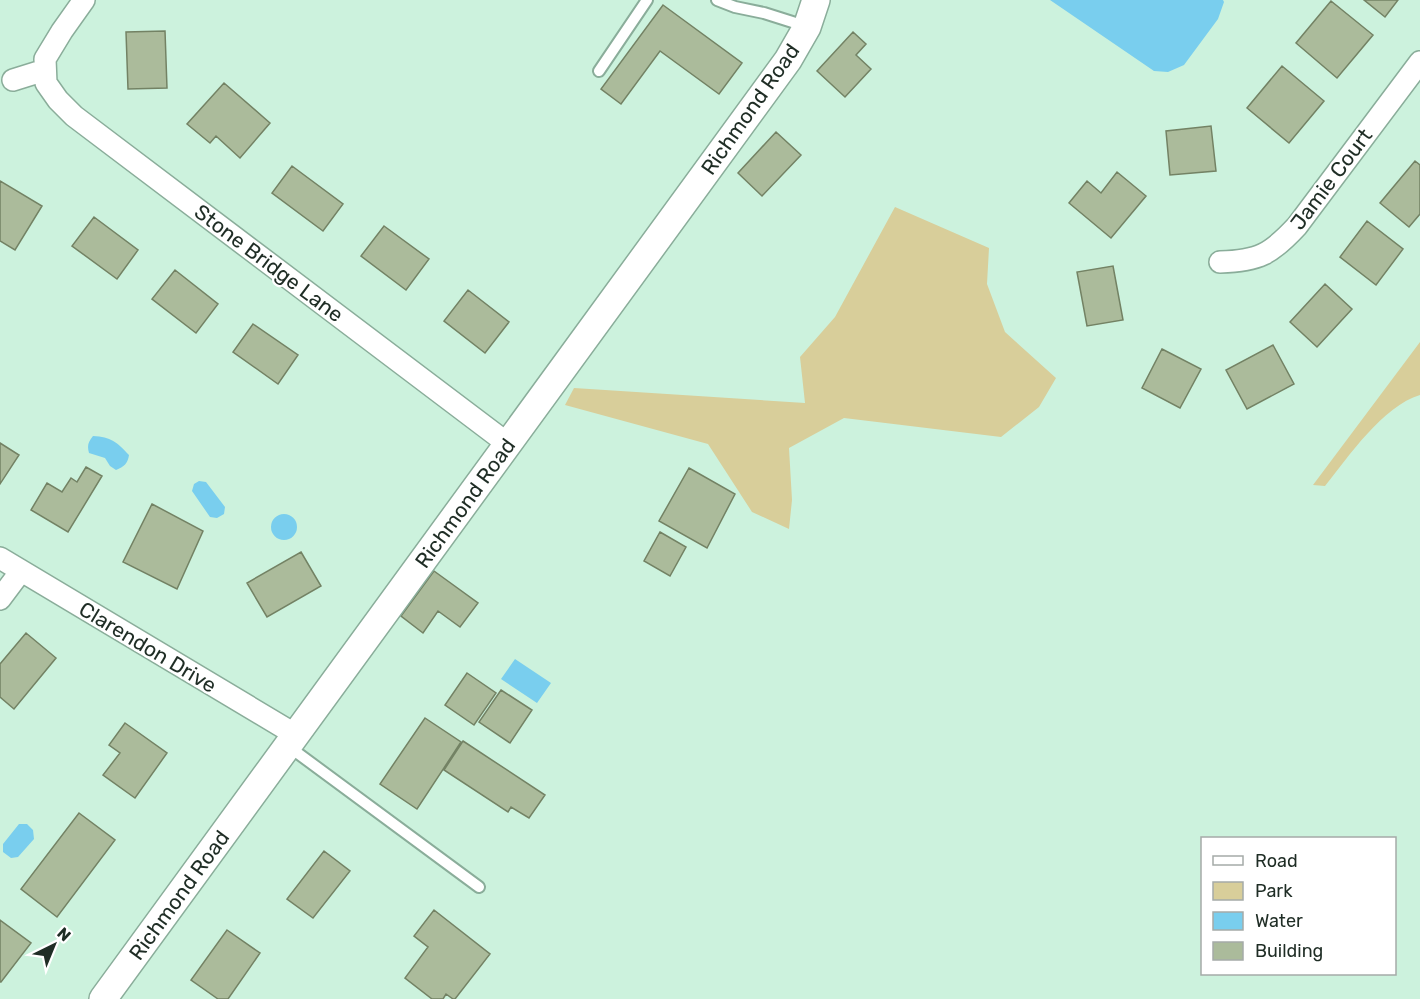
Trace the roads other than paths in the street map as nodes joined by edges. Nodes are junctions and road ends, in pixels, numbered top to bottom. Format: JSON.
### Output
{"nodes":[{"id":1,"x":84,"y":0,"type":"edge"},
{"id":2,"x":646,"y":0,"type":"edge"},
{"id":3,"x":717,"y":0,"type":"edge"},
{"id":4,"x":816,"y":0,"type":"edge"},
{"id":5,"x":807,"y":27,"type":"junction"},
{"id":6,"x":1420,"y":62,"type":"edge"},
{"id":7,"x":45,"y":70,"type":"junction"},
{"id":8,"x":599,"y":71,"type":"dead end"},
{"id":9,"x":13,"y":80,"type":"dead end"},
{"id":10,"x":1220,"y":262,"type":"dead end"},
{"id":11,"x":508,"y":444,"type":"junction"},
{"id":12,"x":0,"y":558,"type":"edge"},
{"id":13,"x":21,"y":571,"type":"junction"},
{"id":14,"x":0,"y":599,"type":"edge"},
{"id":15,"x":292,"y":741,"type":"junction"},
{"id":16,"x":479,"y":887,"type":"dead end"},
{"id":17,"x":103,"y":999,"type":"edge"}],
"edges":[{"from":1,"to":7,"type":"street"},
{"from":2,"to":8,"type":"lane"},
{"from":3,"to":5,"type":"lane"},
{"from":4,"to":5,"type":"street","name":"Richmond Road"},
{"from":5,"to":11,"type":"street","name":"Richmond Road"},
{"from":6,"to":10,"type":"street","name":"Jamie Court"},
{"from":7,"to":9,"type":"street"},
{"from":7,"to":11,"type":"street","name":"Stone Bridge Lane"},
{"from":11,"to":15,"type":"street","name":"Richmond Road"},
{"from":12,"to":13,"type":"street","name":"Clarendon Drive"},
{"from":13,"to":14,"type":"street"},
{"from":13,"to":15,"type":"street","name":"Clarendon Drive"},
{"from":15,"to":16,"type":"lane"},
{"from":15,"to":17,"type":"street","name":"Richmond Road"}]}
